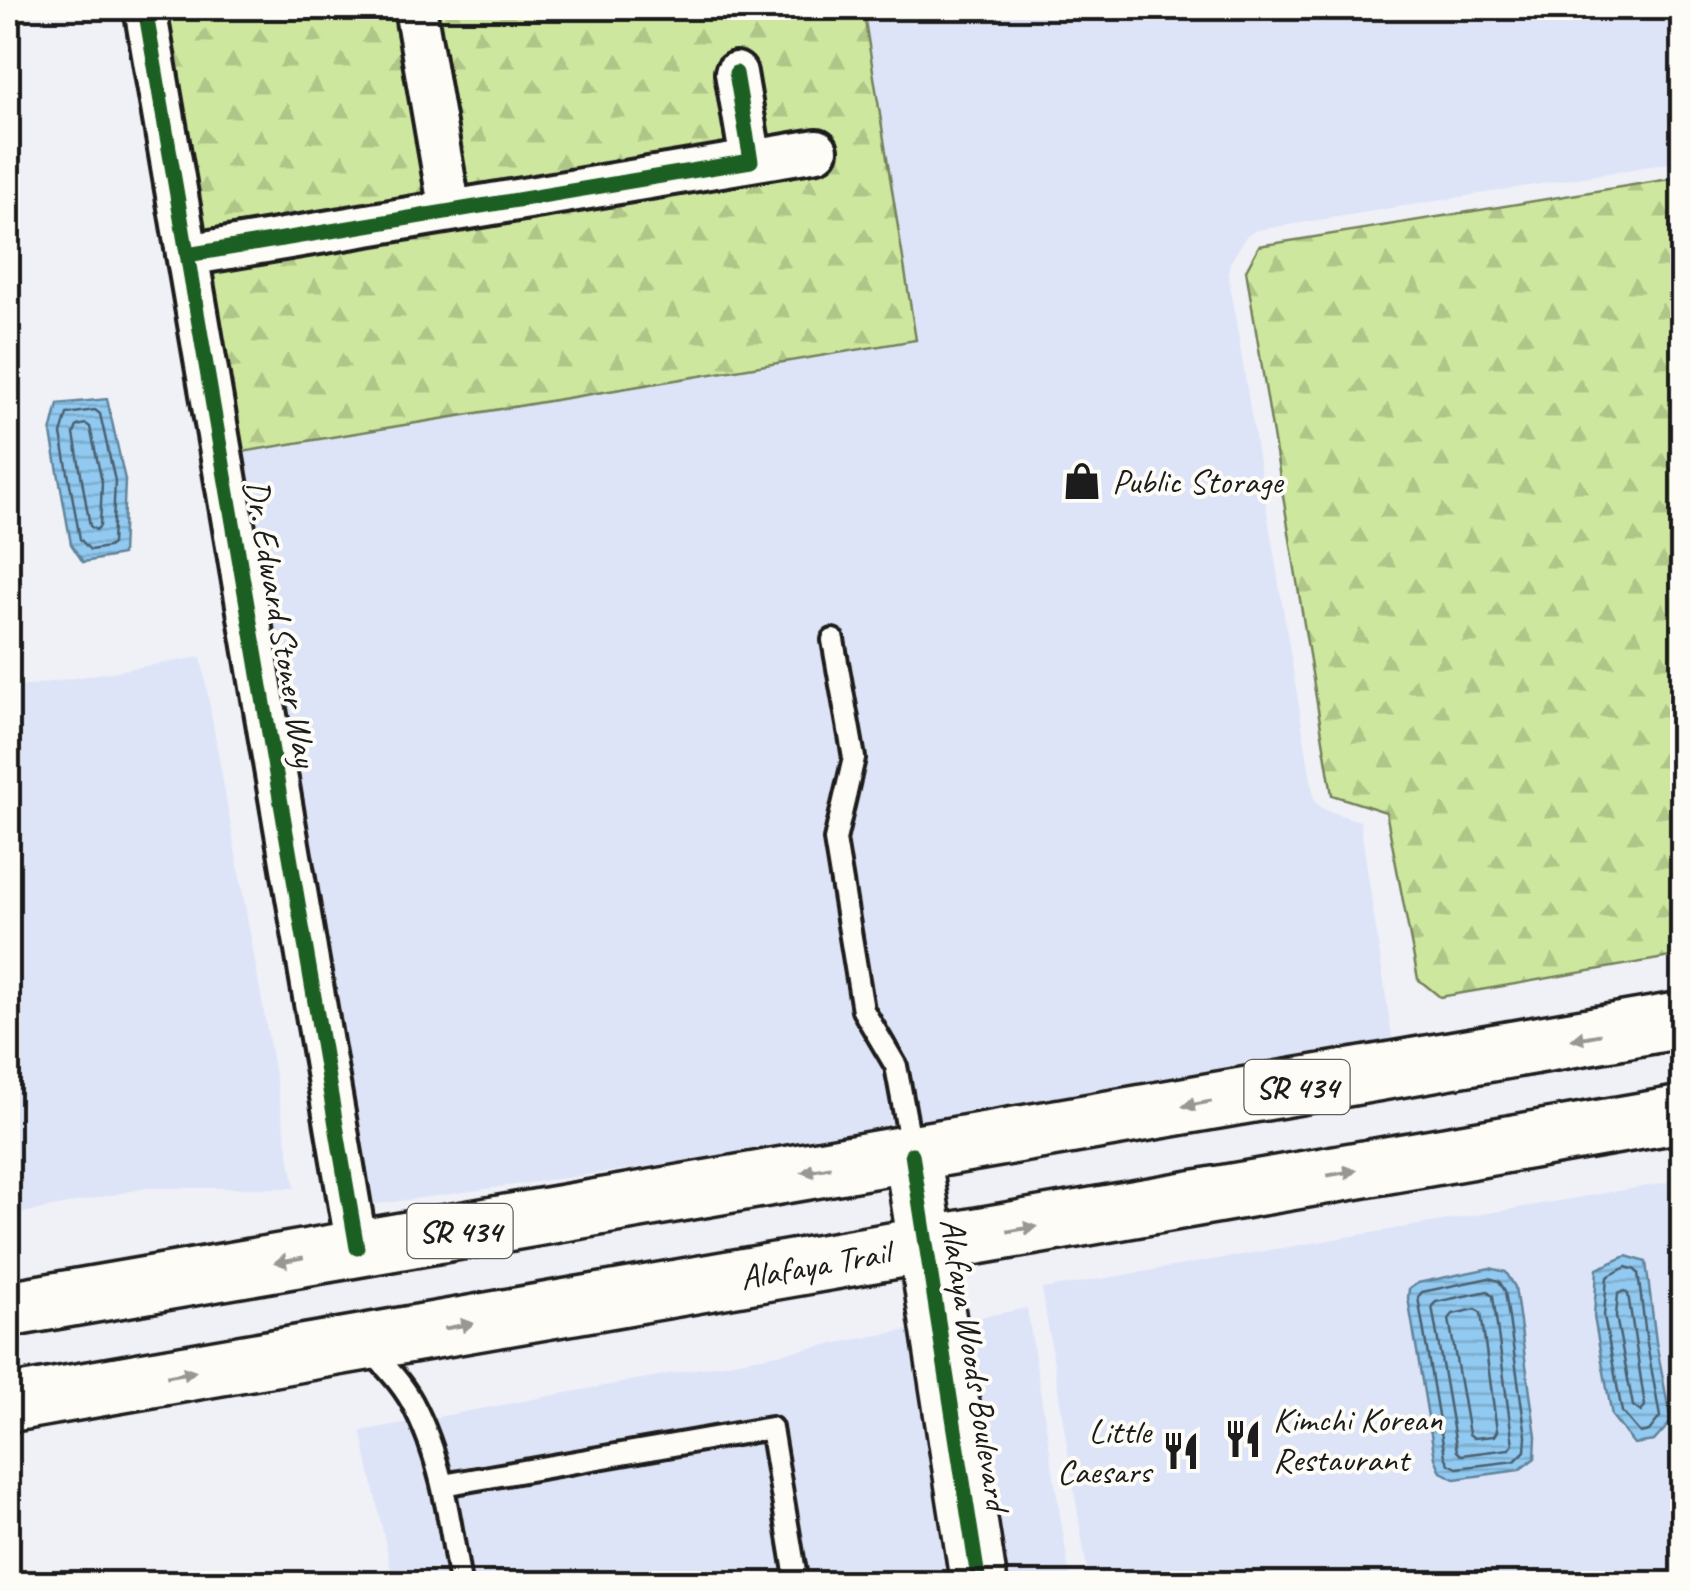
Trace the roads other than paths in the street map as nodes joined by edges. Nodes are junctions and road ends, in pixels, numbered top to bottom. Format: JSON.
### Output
{"nodes":[{"id":1,"x":145,"y":8,"type":"edge"},
{"id":2,"x":415,"y":8,"type":"edge"},
{"id":3,"x":736,"y":73,"type":"dead end"},
{"id":4,"x":817,"y":150,"type":"dead end"},
{"id":5,"x":751,"y":161,"type":"junction"},
{"id":6,"x":450,"y":211,"type":"junction"},
{"id":7,"x":187,"y":256,"type":"junction"},
{"id":8,"x":833,"y":640,"type":"dead end"},
{"id":9,"x":1682,"y":1020,"type":"edge"},
{"id":10,"x":1682,"y":1120,"type":"edge"},
{"id":11,"x":912,"y":1154,"type":"junction"},
{"id":12,"x":926,"y":1245,"type":"junction"},
{"id":13,"x":357,"y":1248,"type":"junction"},
{"id":14,"x":8,"y":1309,"type":"edge"},
{"id":15,"x":362,"y":1342,"type":"junction"},
{"id":16,"x":8,"y":1404,"type":"edge"},
{"id":17,"x":443,"y":1485,"type":"junction"},
{"id":18,"x":460,"y":1584,"type":"edge"},
{"id":19,"x":797,"y":1584,"type":"edge"},
{"id":20,"x":979,"y":1584,"type":"edge"}],
"edges":[{"from":1,"to":7,"type":"street","name":"Dr. Edward Stoner Way"},
{"from":2,"to":6,"type":"street"},
{"from":3,"to":5,"type":"street"},
{"from":4,"to":5,"type":"street"},
{"from":5,"to":6,"type":"street"},
{"from":6,"to":7,"type":"street"},
{"from":7,"to":13,"type":"street","name":"Dr. Edward Stoner Way"},
{"from":8,"to":11,"type":"lane"},
{"from":9,"to":11,"type":"main road","number":"SR 434","one_way":true},
{"from":12,"to":10,"type":"main road","name":"Alafaya Trail","one_way":true},
{"from":11,"to":12,"type":"main road","name":"Alafaya Woods Boulevard"},
{"from":11,"to":13,"type":"main road","number":"SR 434","one_way":true},
{"from":15,"to":12,"type":"main road","name":"Alafaya Trail","one_way":true},
{"from":12,"to":20,"type":"main road","name":"Alafaya Woods Boulevard"},
{"from":13,"to":14,"type":"main road","number":"SR 434","one_way":true},
{"from":16,"to":15,"type":"main road","name":"Alafaya Trail","one_way":true},
{"from":15,"to":17,"type":"lane"},
{"from":17,"to":18,"type":"lane"},
{"from":17,"to":19,"type":"lane"}]}
